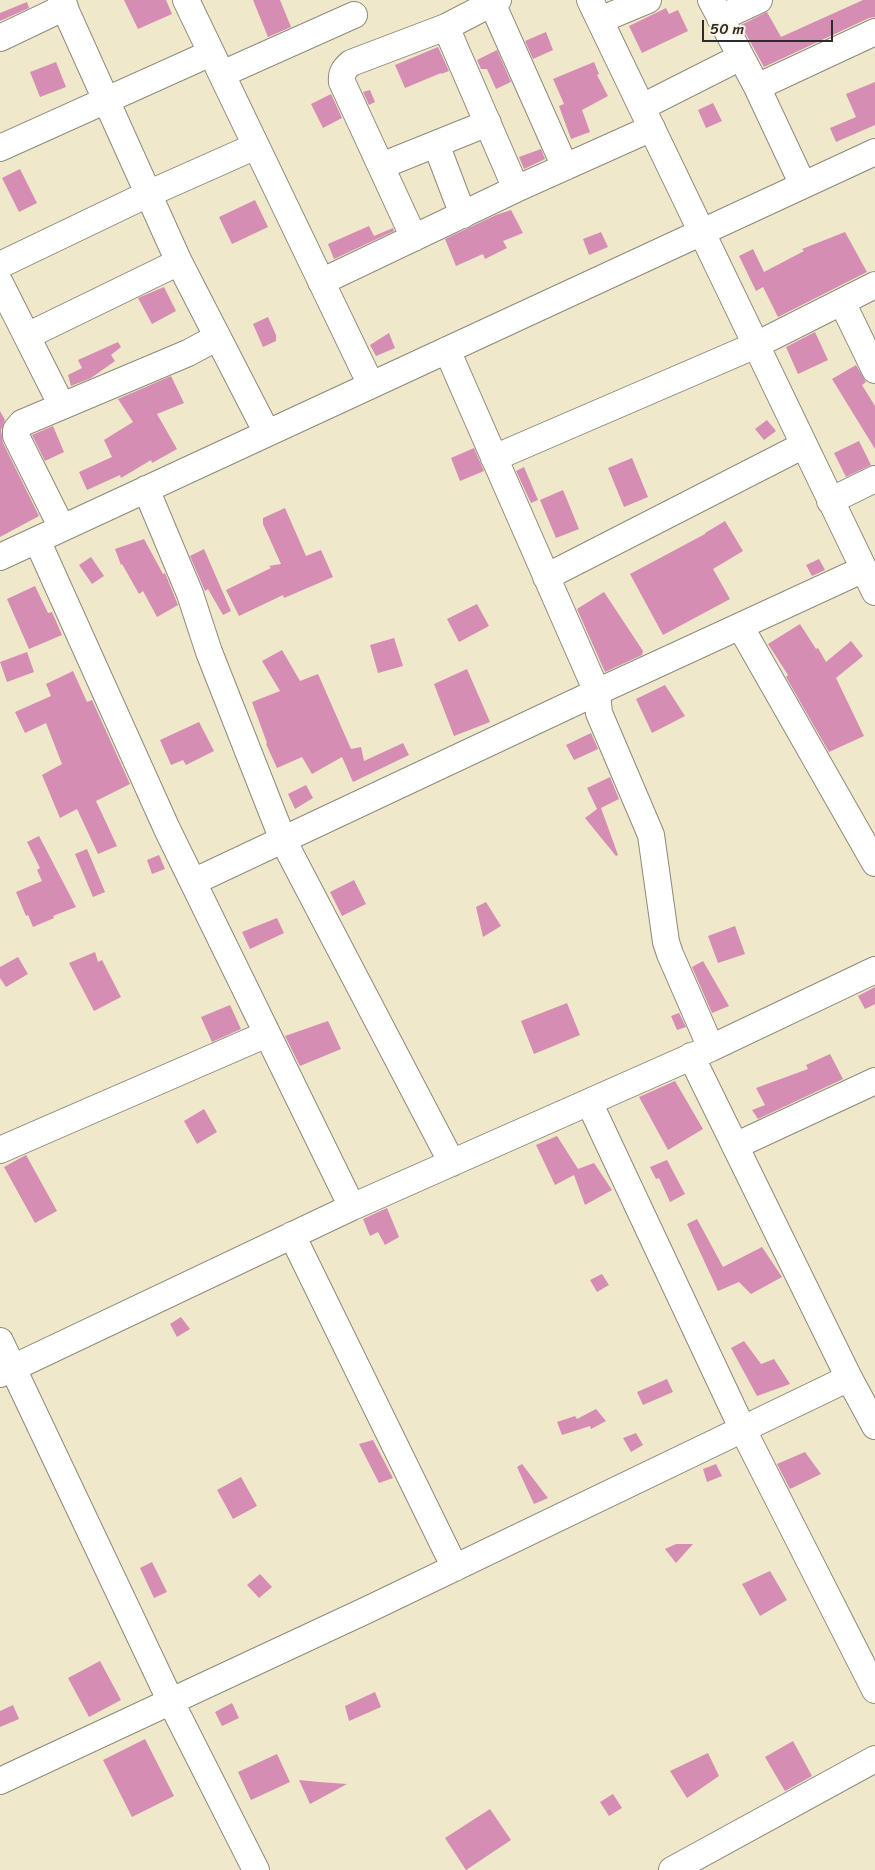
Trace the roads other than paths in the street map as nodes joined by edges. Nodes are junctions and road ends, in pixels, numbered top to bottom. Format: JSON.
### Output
{"nodes":[{"id":1,"x":186,"y":0,"type":"edge"},
{"id":2,"x":648,"y":0,"type":"edge"},
{"id":3,"x":759,"y":0,"type":"edge"},
{"id":4,"x":495,"y":2,"type":"edge"},
{"id":5,"x":63,"y":4,"type":"edge"},
{"id":6,"x":351,"y":8,"type":"edge"},
{"id":7,"x":716,"y":9,"type":"edge"},
{"id":8,"x":595,"y":10,"type":"edge"},
{"id":9,"x":446,"y":27,"type":"junction"},
{"id":10,"x":875,"y":32,"type":"edge"},
{"id":11,"x":0,"y":38,"type":"edge"},
{"id":12,"x":374,"y":54,"type":"junction"},
{"id":13,"x":741,"y":57,"type":"junction"},
{"id":14,"x":217,"y":64,"type":"junction"},
{"id":15,"x":757,"y":87,"type":"junction"},
{"id":16,"x":107,"y":100,"type":"junction"},
{"id":17,"x":647,"y":117,"type":"junction"},
{"id":18,"x":488,"y":123,"type":"junction"},
{"id":19,"x":436,"y":144,"type":"junction"},
{"id":20,"x":256,"y":146,"type":"junction"},
{"id":21,"x":0,"y":148,"type":"edge"},
{"id":22,"x":875,"y":152,"type":"edge"},
{"id":23,"x":381,"y":166,"type":"junction"},
{"id":24,"x":565,"y":167,"type":"junction"},
{"id":25,"x":803,"y":185,"type":"junction"},
{"id":26,"x":516,"y":189,"type":"junction"},
{"id":27,"x":148,"y":194,"type":"junction"},
{"id":28,"x":463,"y":215,"type":"junction"},
{"id":29,"x":702,"y":232,"type":"junction"},
{"id":30,"x":414,"y":238,"type":"junction"},
{"id":31,"x":179,"y":262,"type":"junction"},
{"id":32,"x":0,"y":265,"type":"edge"},
{"id":33,"x":322,"y":282,"type":"junction"},
{"id":34,"x":0,"y":283,"type":"edge"},
{"id":35,"x":875,"y":285,"type":"edge"},
{"id":36,"x":842,"y":302,"type":"junction"},
{"id":37,"x":27,"y":336,"type":"junction"},
{"id":38,"x":216,"y":338,"type":"junction"},
{"id":39,"x":756,"y":344,"type":"junction"},
{"id":40,"x":447,"y":350,"type":"junction"},
{"id":41,"x":875,"y":370,"type":"edge"},
{"id":42,"x":371,"y":385,"type":"junction"},
{"id":43,"x":62,"y":406,"type":"junction"},
{"id":44,"x":267,"y":433,"type":"junction"},
{"id":45,"x":804,"y":445,"type":"junction"},
{"id":46,"x":494,"y":458,"type":"junction"},
{"id":47,"x":875,"y":479,"type":"edge"},
{"id":48,"x":146,"y":489,"type":"junction"},
{"id":49,"x":830,"y":501,"type":"junction"},
{"id":50,"x":62,"y":528,"type":"junction"},
{"id":51,"x":37,"y":540,"type":"junction"},
{"id":52,"x":0,"y":557,"type":"edge"},
{"id":53,"x":546,"y":578,"type":"junction"},
{"id":54,"x":869,"y":580,"type":"edge"},
{"id":55,"x":740,"y":626,"type":"junction"},
{"id":56,"x":597,"y":692,"type":"junction"},
{"id":57,"x":283,"y":840,"type":"junction"},
{"id":58,"x":875,"y":863,"type":"edge"},
{"id":59,"x":194,"y":882,"type":"junction"},
{"id":60,"x":875,"y":970,"type":"edge"},
{"id":61,"x":266,"y":1034,"type":"junction"},
{"id":62,"x":701,"y":1052,"type":"junction"},
{"id":63,"x":875,"y":1081,"type":"edge"},
{"id":64,"x":589,"y":1102,"type":"junction"},
{"id":65,"x":736,"y":1146,"type":"junction"},
{"id":66,"x":0,"y":1150,"type":"edge"},
{"id":67,"x":452,"y":1163,"type":"junction"},
{"id":68,"x":352,"y":1207,"type":"junction"},
{"id":69,"x":292,"y":1235,"type":"junction"},
{"id":70,"x":0,"y":1341,"type":"edge"},
{"id":71,"x":6,"y":1371,"type":"edge"},
{"id":72,"x":849,"y":1378,"type":"junction"},
{"id":73,"x":875,"y":1426,"type":"edge"},
{"id":74,"x":743,"y":1430,"type":"junction"},
{"id":75,"x":455,"y":1568,"type":"junction"},
{"id":76,"x":875,"y":1690,"type":"edge"},
{"id":77,"x":171,"y":1702,"type":"junction"},
{"id":78,"x":875,"y":1759,"type":"edge"},
{"id":79,"x":0,"y":1781,"type":"edge"},
{"id":80,"x":256,"y":1870,"type":"edge"},
{"id":81,"x":672,"y":1870,"type":"edge"}],
"edges":[{"from":1,"to":14,"type":"street"},
{"from":2,"to":8,"type":"street"},
{"from":3,"to":7,"type":"street"},
{"from":4,"to":9,"type":"street"},
{"from":4,"to":24,"type":"street"},
{"from":5,"to":11,"type":"street"},
{"from":5,"to":16,"type":"street"},
{"from":6,"to":12,"type":"street"},
{"from":6,"to":14,"type":"street"},
{"from":7,"to":13,"type":"street"},
{"from":8,"to":17,"type":"street"},
{"from":9,"to":12,"type":"street"},
{"from":9,"to":18,"type":"street"},
{"from":10,"to":15,"type":"street"},
{"from":12,"to":23,"type":"street"},
{"from":13,"to":15,"type":"street"},
{"from":13,"to":17,"type":"street"},
{"from":14,"to":16,"type":"street"},
{"from":14,"to":20,"type":"street"},
{"from":15,"to":25,"type":"street"},
{"from":16,"to":21,"type":"street"},
{"from":16,"to":27,"type":"street"},
{"from":17,"to":24,"type":"street"},
{"from":17,"to":29,"type":"street"},
{"from":18,"to":19,"type":"street"},
{"from":18,"to":26,"type":"street"},
{"from":19,"to":23,"type":"street"},
{"from":19,"to":28,"type":"street"},
{"from":20,"to":27,"type":"street"},
{"from":20,"to":33,"type":"street"},
{"from":22,"to":25,"type":"street"},
{"from":23,"to":30,"type":"street"},
{"from":24,"to":26,"type":"street"},
{"from":25,"to":29,"type":"street"},
{"from":26,"to":28,"type":"street"},
{"from":27,"to":31,"type":"street"},
{"from":27,"to":32,"type":"street"},
{"from":28,"to":30,"type":"street"},
{"from":29,"to":39,"type":"street"},
{"from":29,"to":40,"type":"street"},
{"from":30,"to":33,"type":"street"},
{"from":31,"to":37,"type":"street"},
{"from":31,"to":38,"type":"street"},
{"from":33,"to":42,"type":"street"},
{"from":34,"to":37,"type":"street"},
{"from":35,"to":36,"type":"street"},
{"from":36,"to":39,"type":"street"},
{"from":36,"to":41,"type":"street"},
{"from":37,"to":43,"type":"street"},
{"from":38,"to":43,"type":"street"},
{"from":38,"to":44,"type":"street"},
{"from":39,"to":45,"type":"street"},
{"from":39,"to":46,"type":"street"},
{"from":40,"to":42,"type":"street"},
{"from":40,"to":46,"type":"street"},
{"from":42,"to":44,"type":"street"},
{"from":43,"to":50,"type":"street"},
{"from":44,"to":48,"type":"street"},
{"from":45,"to":49,"type":"street"},
{"from":45,"to":53,"type":"street"},
{"from":46,"to":53,"type":"street"},
{"from":47,"to":49,"type":"street"},
{"from":48,"to":50,"type":"street"},
{"from":48,"to":57,"type":"street"},
{"from":49,"to":54,"type":"street"},
{"from":50,"to":51,"type":"street"},
{"from":51,"to":52,"type":"street"},
{"from":51,"to":59,"type":"street"},
{"from":53,"to":56,"type":"street"},
{"from":54,"to":55,"type":"street"},
{"from":55,"to":56,"type":"street"},
{"from":55,"to":58,"type":"street"},
{"from":56,"to":57,"type":"street"},
{"from":56,"to":62,"type":"street"},
{"from":57,"to":59,"type":"street"},
{"from":57,"to":67,"type":"street"},
{"from":59,"to":61,"type":"street"},
{"from":60,"to":62,"type":"street"},
{"from":61,"to":66,"type":"street"},
{"from":61,"to":68,"type":"street"},
{"from":62,"to":64,"type":"street"},
{"from":62,"to":65,"type":"street"},
{"from":63,"to":65,"type":"street"},
{"from":64,"to":67,"type":"street"},
{"from":64,"to":74,"type":"street"},
{"from":65,"to":72,"type":"street"},
{"from":67,"to":68,"type":"street"},
{"from":68,"to":69,"type":"street"},
{"from":69,"to":71,"type":"street"},
{"from":69,"to":75,"type":"street"},
{"from":70,"to":71,"type":"street"},
{"from":71,"to":77,"type":"street"},
{"from":72,"to":73,"type":"street"},
{"from":72,"to":74,"type":"street"},
{"from":74,"to":75,"type":"street"},
{"from":74,"to":76,"type":"street"},
{"from":75,"to":77,"type":"street"},
{"from":77,"to":79,"type":"street"},
{"from":77,"to":80,"type":"street"},
{"from":78,"to":81,"type":"street"}]}
